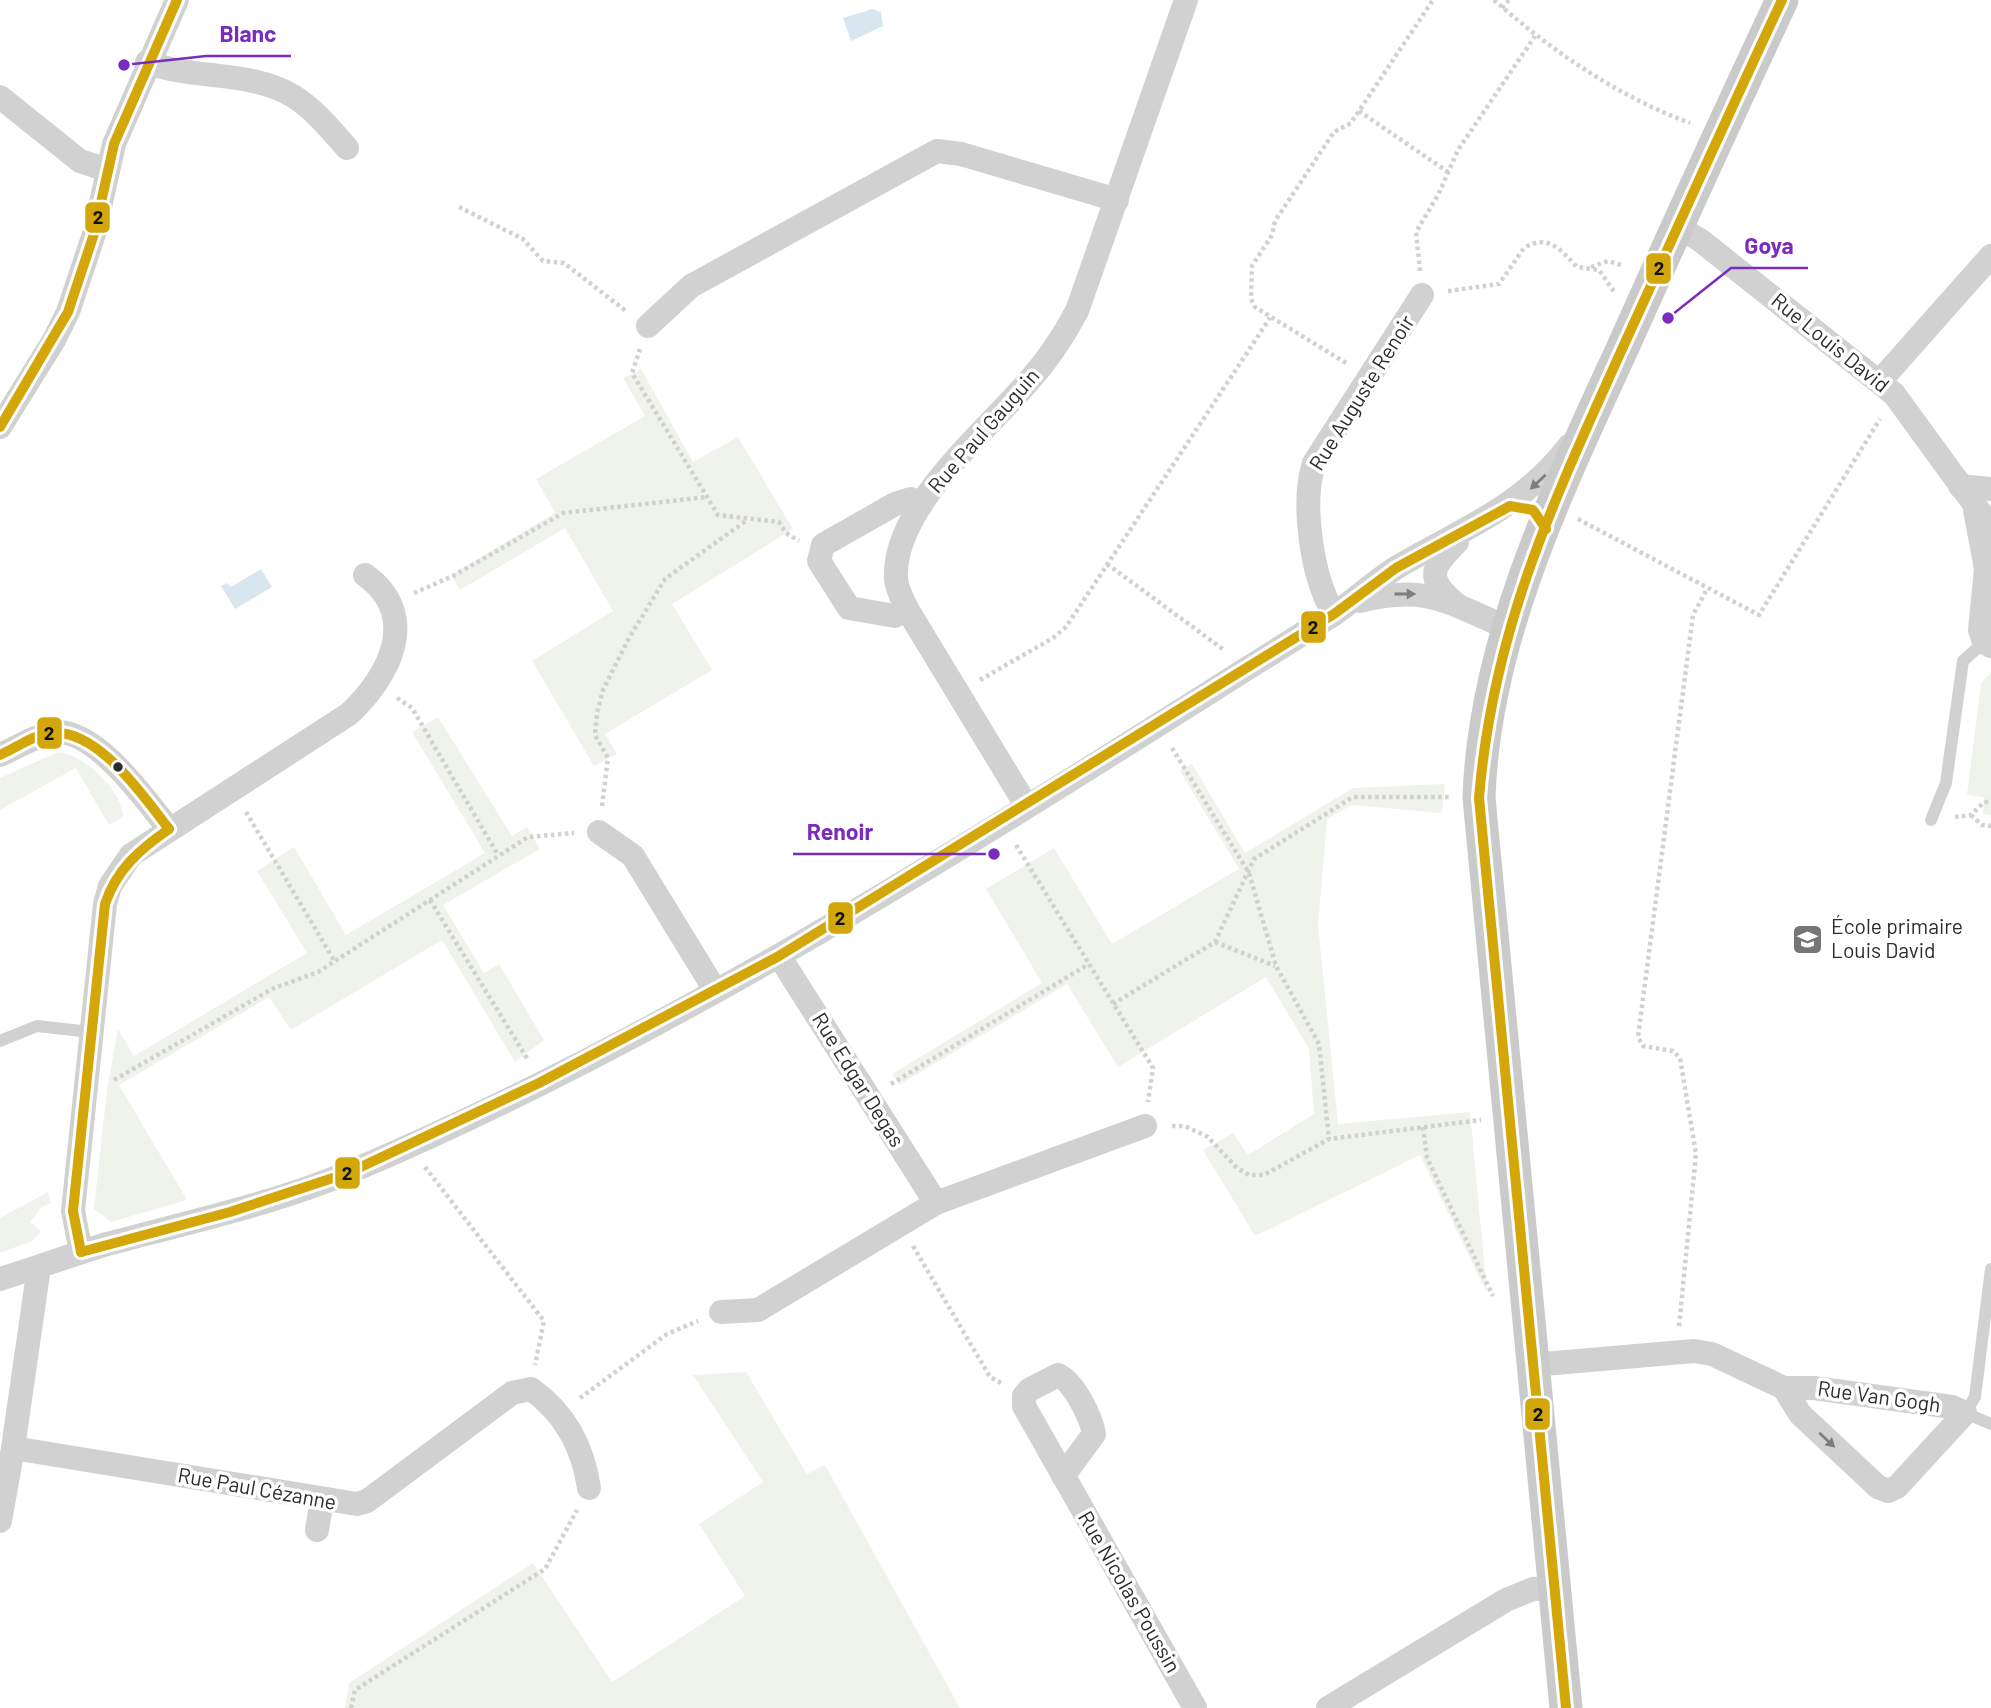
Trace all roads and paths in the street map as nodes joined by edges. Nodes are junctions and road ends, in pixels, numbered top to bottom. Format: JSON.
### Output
{"nodes":[{"id":1,"x":177,"y":0,"type":"edge"},
{"id":2,"x":1186,"y":0,"type":"edge"},
{"id":3,"x":1433,"y":0,"type":"edge"},
{"id":4,"x":1494,"y":0,"type":"edge"},
{"id":5,"x":1509,"y":0,"type":"edge"},
{"id":6,"x":1782,"y":0,"type":"edge"},
{"id":7,"x":1502,"y":8,"type":"junction"},
{"id":8,"x":1535,"y":36,"type":"junction"},
{"id":9,"x":147,"y":61,"type":"junction"},
{"id":10,"x":0,"y":97,"type":"edge"},
{"id":11,"x":1359,"y":111,"type":"junction"},
{"id":12,"x":1718,"y":136,"type":"junction"},
{"id":13,"x":346,"y":148,"type":"dead end"},
{"id":14,"x":107,"y":170,"type":"junction"},
{"id":15,"x":1448,"y":172,"type":"junction"},
{"id":16,"x":1117,"y":200,"type":"junction"},
{"id":17,"x":459,"y":207,"type":"dead end"},
{"id":18,"x":1676,"y":226,"type":"junction"},
{"id":19,"x":1991,"y":256,"type":"edge"},
{"id":20,"x":1591,"y":267,"type":"junction"},
{"id":21,"x":1620,"y":267,"type":"dead end"},
{"id":22,"x":1422,"y":295,"type":"junction"},
{"id":23,"x":1642,"y":304,"type":"junction"},
{"id":24,"x":1270,"y":318,"type":"junction"},
{"id":25,"x":648,"y":326,"type":"joint"},
{"id":26,"x":632,"y":373,"type":"dead end"},
{"id":27,"x":1371,"y":378,"type":"junction"},
{"id":28,"x":1887,"y":388,"type":"junction"},
{"id":29,"x":1592,"y":414,"type":"junction"},
{"id":30,"x":2,"y":420,"type":"edge"},
{"id":31,"x":1960,"y":486,"type":"junction"},
{"id":32,"x":1991,"y":489,"type":"edge"},
{"id":33,"x":707,"y":497,"type":"junction"},
{"id":34,"x":921,"y":505,"type":"junction"},
{"id":35,"x":1510,"y":506,"type":"junction"},
{"id":36,"x":1983,"y":518,"type":"edge"},
{"id":37,"x":1549,"y":519,"type":"junction"},
{"id":38,"x":747,"y":520,"type":"junction"},
{"id":39,"x":1477,"y":522,"type":"junction"},
{"id":40,"x":786,"y":533,"type":"dead end"},
{"id":41,"x":1107,"y":564,"type":"junction"},
{"id":42,"x":365,"y":575,"type":"dead end"},
{"id":43,"x":1988,"y":584,"type":"edge"},
{"id":44,"x":1707,"y":589,"type":"junction"},
{"id":45,"x":391,"y":603,"type":"junction"},
{"id":46,"x":1460,"y":608,"type":"junction"},
{"id":47,"x":907,"y":609,"type":"junction"},
{"id":48,"x":1342,"y":609,"type":"junction"},
{"id":49,"x":1506,"y":628,"type":"junction"},
{"id":50,"x":1988,"y":644,"type":"edge"},
{"id":51,"x":1224,"y":649,"type":"dead end"},
{"id":52,"x":376,"y":684,"type":"junction"},
{"id":53,"x":958,"y":692,"type":"junction"},
{"id":54,"x":1157,"y":723,"type":"junction"},
{"id":55,"x":0,"y":755,"type":"edge"},
{"id":56,"x":232,"y":789,"type":"junction"},
{"id":57,"x":1479,"y":798,"type":"junction"},
{"id":58,"x":1991,"y":802,"type":"edge"},
{"id":59,"x":1026,"y":805,"type":"junction"},
{"id":60,"x":1971,"y":815,"type":"junction"},
{"id":61,"x":1931,"y":820,"type":"joint"},
{"id":62,"x":1002,"y":821,"type":"junction"},
{"id":63,"x":1991,"y":826,"type":"edge"},
{"id":64,"x":169,"y":829,"type":"junction"},
{"id":65,"x":599,"y":832,"type":"junction"},
{"id":66,"x":498,"y":855,"type":"junction"},
{"id":67,"x":1249,"y":873,"type":"junction"},
{"id":68,"x":430,"y":900,"type":"junction"},
{"id":69,"x":1215,"y":942,"type":"junction"},
{"id":70,"x":779,"y":956,"type":"junction"},
{"id":71,"x":335,"y":961,"type":"junction"},
{"id":72,"x":1089,"y":964,"type":"junction"},
{"id":73,"x":1276,"y":966,"type":"junction"},
{"id":74,"x":715,"y":990,"type":"junction"},
{"id":75,"x":1113,"y":1003,"type":"junction"},
{"id":76,"x":91,"y":1032,"type":"junction"},
{"id":77,"x":0,"y":1041,"type":"edge"},
{"id":78,"x":526,"y":1057,"type":"dead end"},
{"id":79,"x":107,"y":1084,"type":"dead end"},
{"id":80,"x":869,"y":1097,"type":"junction"},
{"id":81,"x":1509,"y":1116,"type":"junction"},
{"id":82,"x":1145,"y":1126,"type":"junction"},
{"id":83,"x":1423,"y":1127,"type":"junction"},
{"id":84,"x":1329,"y":1139,"type":"junction"},
{"id":85,"x":414,"y":1144,"type":"junction"},
{"id":86,"x":936,"y":1203,"type":"junction"},
{"id":87,"x":900,"y":1224,"type":"junction"},
{"id":88,"x":81,"y":1252,"type":"junction"},
{"id":89,"x":39,"y":1267,"type":"junction"},
{"id":90,"x":1991,"y":1269,"type":"edge"},
{"id":91,"x":0,"y":1279,"type":"edge"},
{"id":92,"x":1525,"y":1296,"type":"junction"},
{"id":93,"x":722,"y":1312,"type":"joint"},
{"id":94,"x":1681,"y":1351,"type":"junction"},
{"id":95,"x":1532,"y":1365,"type":"junction"},
{"id":96,"x":1784,"y":1388,"type":"junction"},
{"id":97,"x":531,"y":1389,"type":"junction"},
{"id":98,"x":1024,"y":1396,"type":"junction"},
{"id":99,"x":1965,"y":1413,"type":"junction"},
{"id":100,"x":558,"y":1414,"type":"junction"},
{"id":101,"x":1991,"y":1424,"type":"edge"},
{"id":102,"x":13,"y":1448,"type":"junction"},
{"id":103,"x":1063,"y":1476,"type":"junction"},
{"id":104,"x":589,"y":1488,"type":"joint"},
{"id":105,"x":322,"y":1500,"type":"junction"},
{"id":106,"x":0,"y":1521,"type":"edge"},
{"id":107,"x":317,"y":1530,"type":"dead end"},
{"id":108,"x":1553,"y":1588,"type":"junction"},
{"id":109,"x":351,"y":1708,"type":"edge"},
{"id":110,"x":1195,"y":1708,"type":"edge"},
{"id":111,"x":1328,"y":1708,"type":"edge"},
{"id":112,"x":1566,"y":1708,"type":"edge"}],
"edges":[{"from":1,"to":9,"type":"street"},
{"from":2,"to":16,"type":"street","name":"Rue Paul Gauguin"},
{"from":3,"to":11,"type":"path"},
{"from":4,"to":7,"type":"path"},
{"from":5,"to":7,"type":"path"},
{"from":6,"to":12,"type":"street"},
{"from":7,"to":8,"type":"path"},
{"from":8,"to":12,"type":"path"},
{"from":8,"to":15,"type":"path"},
{"from":9,"to":13,"type":"street"},
{"from":9,"to":14,"type":"street"},
{"from":10,"to":14,"type":"street"},
{"from":11,"to":15,"type":"path"},
{"from":11,"to":24,"type":"path"},
{"from":12,"to":18,"type":"street"},
{"from":14,"to":30,"type":"street"},
{"from":15,"to":22,"type":"path"},
{"from":16,"to":25,"type":"street"},
{"from":16,"to":34,"type":"street","name":"Rue Paul Gauguin"},
{"from":17,"to":25,"type":"path"},
{"from":18,"to":23,"type":"street"},
{"from":18,"to":28,"type":"street","name":"Rue Louis David"},
{"from":19,"to":28,"type":"street"},
{"from":20,"to":21,"type":"path"},
{"from":20,"to":22,"type":"path"},
{"from":20,"to":23,"type":"path"},
{"from":22,"to":27,"type":"street","name":"Rue Auguste Renoir"},
{"from":23,"to":29,"type":"street"},
{"from":24,"to":27,"type":"path"},
{"from":24,"to":41,"type":"path"},
{"from":26,"to":33,"type":"path"},
{"from":27,"to":48,"type":"street","name":"Rue Auguste Renoir"},
{"from":28,"to":31,"type":"street","name":"Rue Louis David"},
{"from":28,"to":44,"type":"path"},
{"from":29,"to":35,"type":"street","one_way":true},
{"from":29,"to":37,"type":"street"},
{"from":31,"to":32,"type":"street"},
{"from":31,"to":36,"type":"street","name":"Rue Louis David"},
{"from":33,"to":38,"type":"path"},
{"from":33,"to":45,"type":"path"},
{"from":34,"to":47,"type":"street","name":"Rue Paul Gauguin"},
{"from":34,"to":47,"type":"street"},
{"from":35,"to":37,"type":"street"},
{"from":35,"to":39,"type":"street"},
{"from":36,"to":43,"type":"street","name":"Rue Louis David"},
{"from":37,"to":44,"type":"path"},
{"from":37,"to":49,"type":"street"},
{"from":38,"to":40,"type":"path"},
{"from":38,"to":65,"type":"path"},
{"from":39,"to":46,"type":"street"},
{"from":39,"to":48,"type":"street"},
{"from":41,"to":51,"type":"path"},
{"from":41,"to":53,"type":"path"},
{"from":42,"to":45,"type":"street"},
{"from":43,"to":50,"type":"street","name":"Rue Louis David"},
{"from":44,"to":94,"type":"path"},
{"from":45,"to":52,"type":"street"},
{"from":48,"to":46,"type":"street","one_way":true},
{"from":46,"to":49,"type":"street"},
{"from":47,"to":53,"type":"street","name":"Rue Paul Gauguin"},
{"from":48,"to":54,"type":"street"},
{"from":49,"to":57,"type":"street"},
{"from":50,"to":61,"type":"lane","name":"Rue Louis David"},
{"from":52,"to":56,"type":"street"},
{"from":52,"to":66,"type":"path"},
{"from":53,"to":59,"type":"street","name":"Rue Paul Gauguin"},
{"from":54,"to":59,"type":"street"},
{"from":54,"to":67,"type":"path"},
{"from":55,"to":64,"type":"street"},
{"from":56,"to":64,"type":"street"},
{"from":56,"to":71,"type":"path"},
{"from":57,"to":67,"type":"path"},
{"from":57,"to":81,"type":"street"},
{"from":58,"to":60,"type":"path"},
{"from":59,"to":62,"type":"street"},
{"from":60,"to":61,"type":"path"},
{"from":60,"to":63,"type":"path"},
{"from":62,"to":70,"type":"street"},
{"from":62,"to":72,"type":"path"},
{"from":64,"to":76,"type":"street"},
{"from":65,"to":66,"type":"path"},
{"from":65,"to":74,"type":"street"},
{"from":66,"to":68,"type":"path"},
{"from":67,"to":69,"type":"path"},
{"from":67,"to":73,"type":"path"},
{"from":68,"to":71,"type":"path"},
{"from":68,"to":78,"type":"path"},
{"from":69,"to":73,"type":"path"},
{"from":69,"to":75,"type":"path"},
{"from":70,"to":74,"type":"street"},
{"from":70,"to":80,"type":"street","name":"Rue Edgar Degas"},
{"from":71,"to":79,"type":"path"},
{"from":72,"to":75,"type":"path"},
{"from":72,"to":80,"type":"path"},
{"from":73,"to":84,"type":"path"},
{"from":74,"to":85,"type":"street"},
{"from":75,"to":82,"type":"path"},
{"from":76,"to":77,"type":"lane"},
{"from":76,"to":88,"type":"street"},
{"from":80,"to":86,"type":"street","name":"Rue Edgar Degas"},
{"from":81,"to":83,"type":"path"},
{"from":81,"to":92,"type":"street"},
{"from":82,"to":84,"type":"path"},
{"from":82,"to":86,"type":"street"},
{"from":83,"to":84,"type":"path"},
{"from":83,"to":92,"type":"path"},
{"from":85,"to":88,"type":"street"},
{"from":85,"to":97,"type":"path"},
{"from":86,"to":87,"type":"street"},
{"from":87,"to":93,"type":"street"},
{"from":87,"to":98,"type":"path"},
{"from":88,"to":89,"type":"street"},
{"from":89,"to":91,"type":"street"},
{"from":89,"to":102,"type":"street"},
{"from":90,"to":99,"type":"lane"},
{"from":92,"to":95,"type":"street"},
{"from":93,"to":100,"type":"path"},
{"from":94,"to":95,"type":"street","name":"Rue Van Gogh"},
{"from":94,"to":96,"type":"street","name":"Rue Van Gogh"},
{"from":95,"to":108,"type":"street"},
{"from":96,"to":99,"type":"street","name":"Rue Van Gogh"},
{"from":96,"to":99,"type":"street","name":"Rue Van Gogh","one_way":true},
{"from":97,"to":100,"type":"street"},
{"from":97,"to":105,"type":"street","name":"Rue Paul Cézanne"},
{"from":98,"to":103,"type":"street","name":"Rue Nicolas Poussin"},
{"from":98,"to":103,"type":"street"},
{"from":99,"to":101,"type":"lane"},
{"from":100,"to":104,"type":"street"},
{"from":102,"to":105,"type":"street","name":"Rue Paul Cézanne"},
{"from":102,"to":106,"type":"street"},
{"from":103,"to":110,"type":"street","name":"Rue Nicolas Poussin"},
{"from":104,"to":109,"type":"path"},
{"from":105,"to":107,"type":"street"},
{"from":108,"to":111,"type":"street"},
{"from":108,"to":112,"type":"street"}]}
